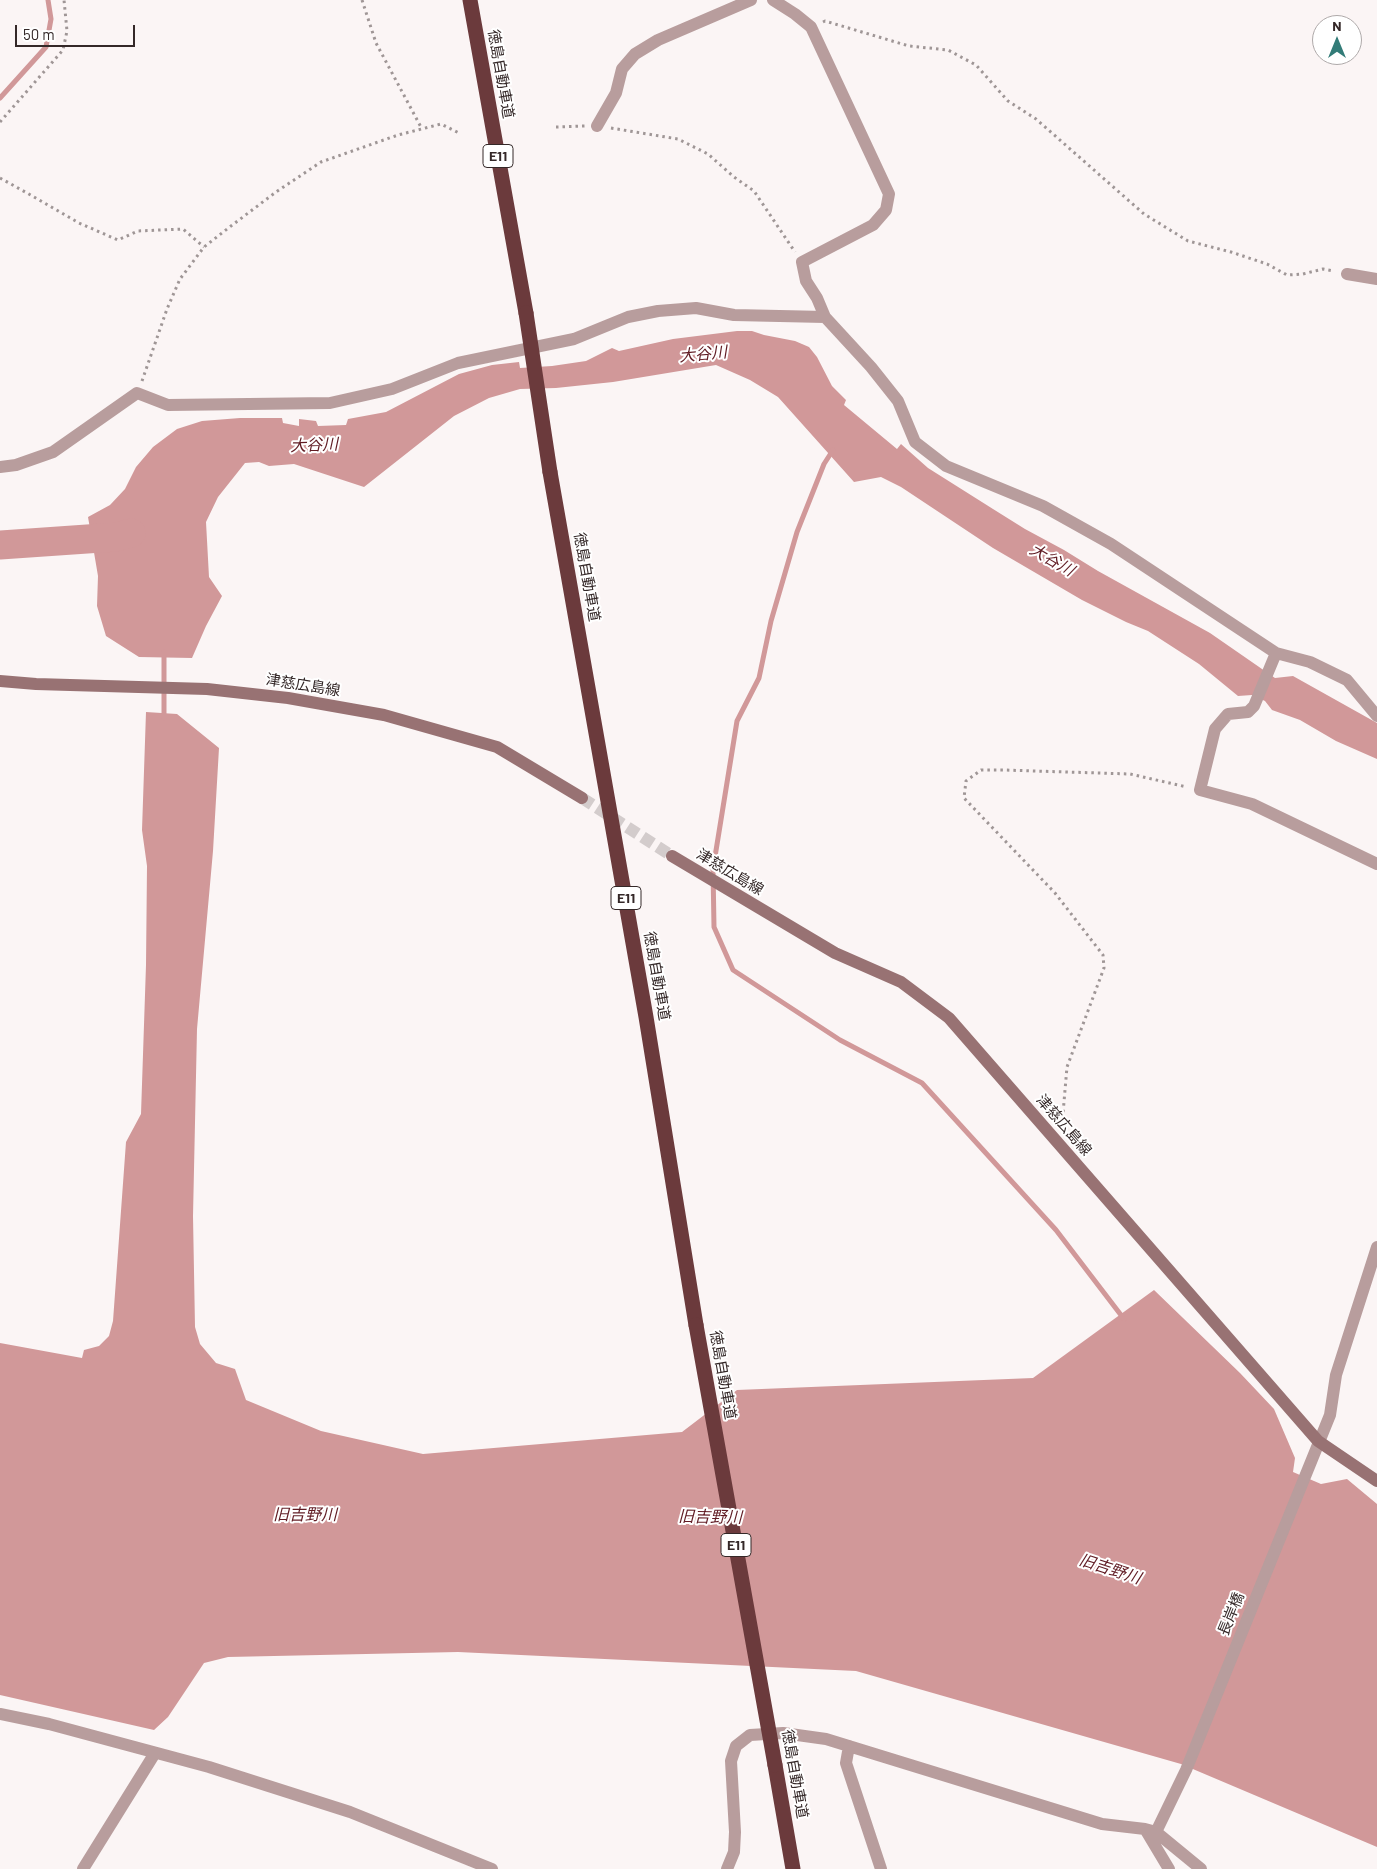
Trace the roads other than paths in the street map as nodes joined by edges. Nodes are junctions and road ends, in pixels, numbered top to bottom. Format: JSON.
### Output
{"nodes":[{"id":1,"x":470,"y":0,"type":"edge"},
{"id":2,"x":751,"y":0,"type":"edge"},
{"id":3,"x":773,"y":0,"type":"edge"},
{"id":4,"x":597,"y":126,"type":"road end"},
{"id":5,"x":1347,"y":274,"type":"road end"},
{"id":6,"x":1377,"y":279,"type":"edge"},
{"id":7,"x":825,"y":317,"type":"junction"},
{"id":8,"x":0,"y":467,"type":"edge"},
{"id":9,"x":1276,"y":653,"type":"junction"},
{"id":10,"x":0,"y":681,"type":"edge"},
{"id":11,"x":1377,"y":716,"type":"edge"},
{"id":12,"x":582,"y":798,"type":"tunnel mouth"},
{"id":13,"x":672,"y":856,"type":"tunnel mouth"},
{"id":14,"x":1377,"y":864,"type":"edge"},
{"id":15,"x":1377,"y":1247,"type":"edge"},
{"id":16,"x":1318,"y":1441,"type":"junction"},
{"id":17,"x":1377,"y":1481,"type":"edge"},
{"id":18,"x":0,"y":1714,"type":"edge"},
{"id":19,"x":849,"y":1746,"type":"junction"},
{"id":20,"x":155,"y":1753,"type":"junction"},
{"id":21,"x":781,"y":1794,"type":"junction"},
{"id":22,"x":1151,"y":1830,"type":"junction"},
{"id":23,"x":734,"y":1852,"type":"junction"},
{"id":24,"x":83,"y":1869,"type":"edge"},
{"id":25,"x":492,"y":1869,"type":"edge"},
{"id":26,"x":728,"y":1869,"type":"edge"},
{"id":27,"x":737,"y":1869,"type":"edge"},
{"id":28,"x":793,"y":1869,"type":"edge"},
{"id":29,"x":799,"y":1869,"type":"edge"},
{"id":30,"x":881,"y":1869,"type":"edge"},
{"id":31,"x":1169,"y":1869,"type":"edge"},
{"id":32,"x":1201,"y":1869,"type":"edge"}],
"edges":[{"from":1,"to":21,"type":"highway","name":"徳島自動車道","number":"E11","bridge":true},
{"from":2,"to":4,"type":"street"},
{"from":3,"to":7,"type":"street"},
{"from":5,"to":6,"type":"street"},
{"from":7,"to":8,"type":"street"},
{"from":7,"to":9,"type":"street"},
{"from":9,"to":11,"type":"street"},
{"from":9,"to":14,"type":"street"},
{"from":10,"to":12,"type":"main road","name":"津慈広島線"},
{"from":13,"to":16,"type":"main road","name":"津慈広島線"},
{"from":15,"to":16,"type":"street","name":"長岸橋"},
{"from":16,"to":17,"type":"main road","name":"津慈広島線"},
{"from":16,"to":22,"type":"street","name":"長岸橋"},
{"from":18,"to":20,"type":"street"},
{"from":19,"to":22,"type":"street"},
{"from":19,"to":23,"type":"street"},
{"from":19,"to":30,"type":"street"},
{"from":20,"to":24,"type":"street"},
{"from":20,"to":25,"type":"street"},
{"from":21,"to":28,"type":"highway","name":"徳島自動車道","number":"E11"},
{"from":21,"to":29,"type":"highway"},
{"from":22,"to":31,"type":"street"},
{"from":22,"to":32,"type":"street"},
{"from":23,"to":26,"type":"street"},
{"from":23,"to":27,"type":"street"}]}
